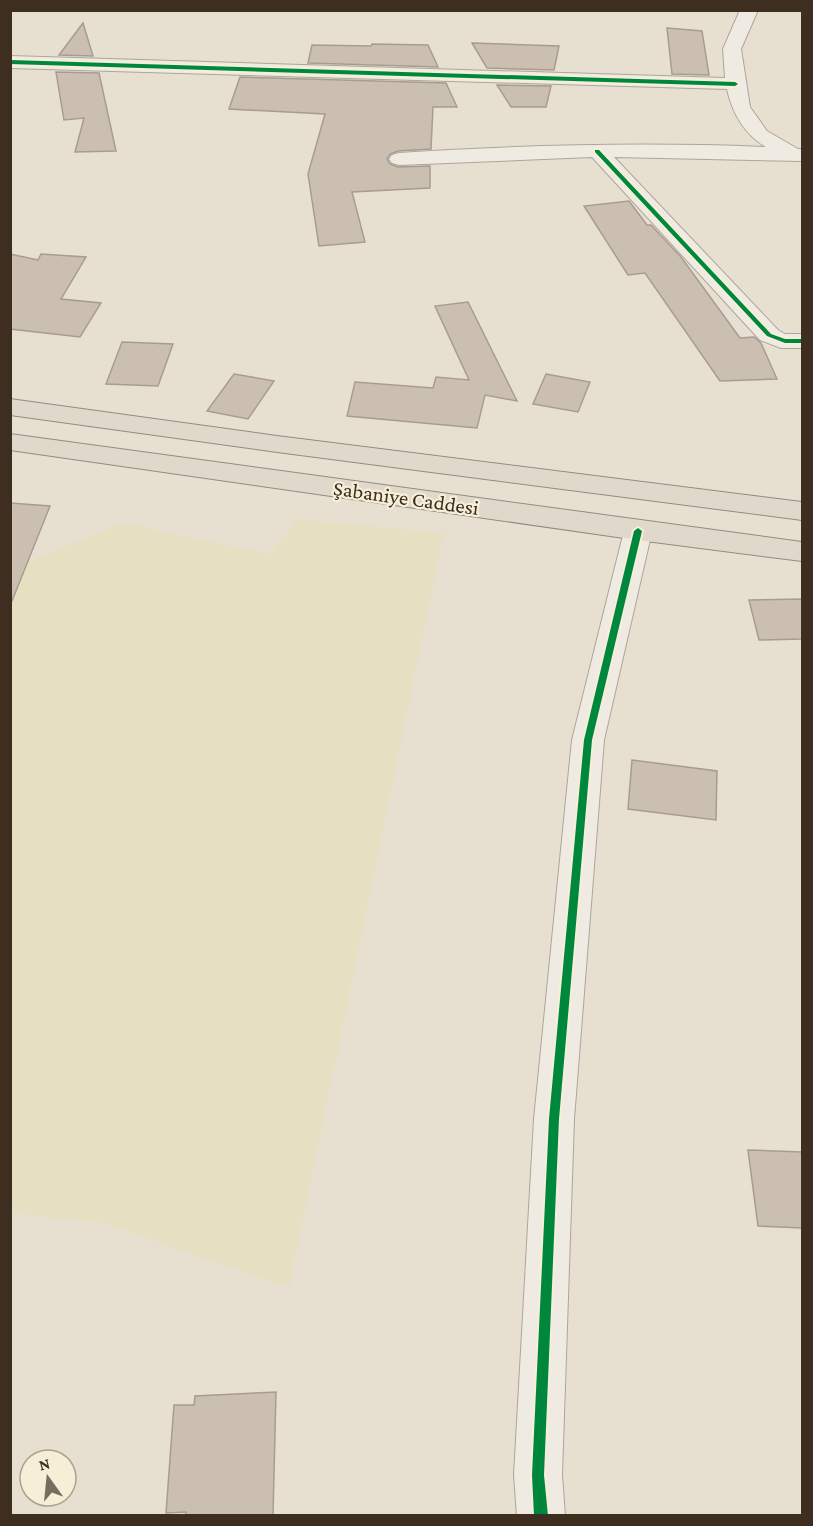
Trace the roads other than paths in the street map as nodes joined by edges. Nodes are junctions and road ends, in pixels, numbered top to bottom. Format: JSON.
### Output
{"nodes":[{"id":1,"x":749,"y":10,"type":"edge"},
{"id":2,"x":10,"y":62,"type":"edge"},
{"id":3,"x":735,"y":84,"type":"junction"},
{"id":4,"x":597,"y":151,"type":"junction"},
{"id":5,"x":799,"y":157,"type":"edge"},
{"id":6,"x":399,"y":159,"type":"dead end"},
{"id":7,"x":802,"y":341,"type":"edge"},
{"id":8,"x":10,"y":407,"type":"edge"},
{"id":9,"x":10,"y":442,"type":"edge"},
{"id":10,"x":726,"y":501,"type":"junction"},
{"id":11,"x":802,"y":511,"type":"edge"},
{"id":12,"x":638,"y":531,"type":"junction"},
{"id":13,"x":722,"y":542,"type":"junction"},
{"id":14,"x":802,"y":552,"type":"edge"},
{"id":15,"x":541,"y":1515,"type":"edge"}],
"edges":[{"from":1,"to":3,"type":"street"},
{"from":2,"to":3,"type":"street"},
{"from":3,"to":5,"type":"street"},
{"from":4,"to":5,"type":"street"},
{"from":4,"to":6,"type":"street"},
{"from":4,"to":7,"type":"street"},
{"from":8,"to":10,"type":"highway"},
{"from":9,"to":12,"type":"highway","name":"Şabaniye Caddesi"},
{"from":10,"to":11,"type":"highway"},
{"from":10,"to":13,"type":"highway"},
{"from":12,"to":13,"type":"highway","name":"Şabaniye Caddesi"},
{"from":12,"to":15,"type":"street"},
{"from":13,"to":14,"type":"highway","name":"Şabaniye Caddesi"}]}
